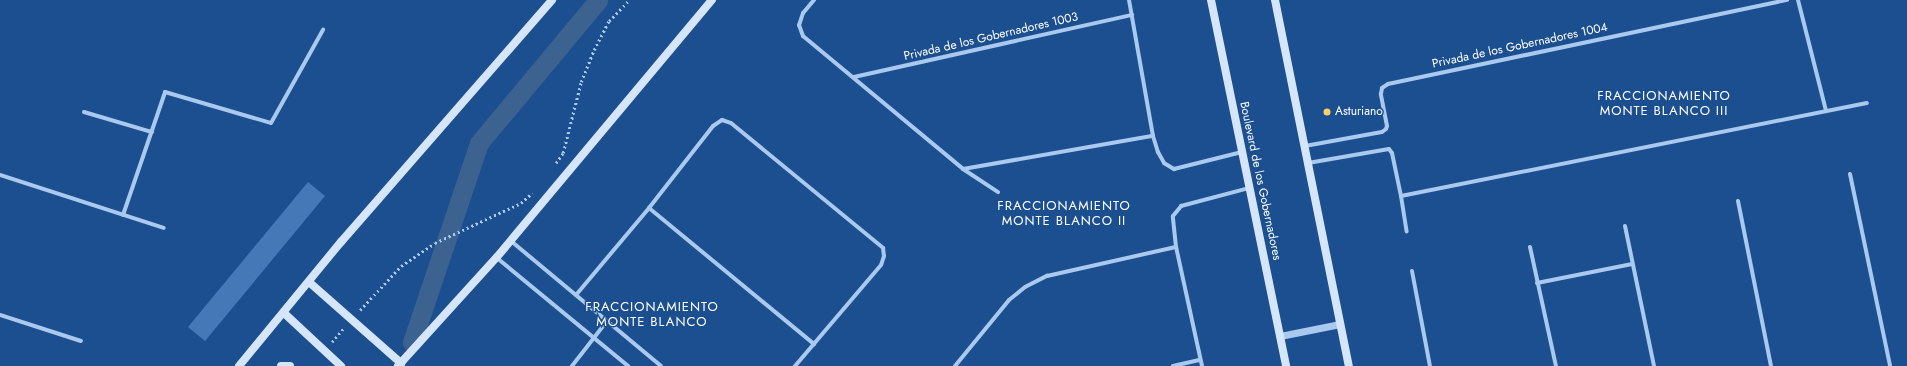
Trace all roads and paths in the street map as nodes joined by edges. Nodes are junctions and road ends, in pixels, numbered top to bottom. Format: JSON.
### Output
{"nodes":[{"id":1,"x":552,"y":0,"type":"edge"},
{"id":2,"x":629,"y":0,"type":"edge"},
{"id":3,"x":712,"y":0,"type":"edge"},
{"id":4,"x":814,"y":0,"type":"edge"},
{"id":5,"x":1129,"y":0,"type":"edge"},
{"id":6,"x":1211,"y":0,"type":"edge"},
{"id":7,"x":1275,"y":0,"type":"edge"},
{"id":8,"x":1787,"y":0,"type":"edge"},
{"id":9,"x":1798,"y":0,"type":"edge"},
{"id":10,"x":1132,"y":15,"type":"junction"},
{"id":11,"x":323,"y":30,"type":"dead end"},
{"id":12,"x":854,"y":78,"type":"junction"},
{"id":13,"x":1867,"y":103,"type":"dead end"},
{"id":14,"x":1826,"y":111,"type":"junction"},
{"id":15,"x":84,"y":112,"type":"dead end"},
{"id":16,"x":152,"y":132,"type":"junction"},
{"id":17,"x":1153,"y":136,"type":"junction"},
{"id":18,"x":1305,"y":146,"type":"junction"},
{"id":19,"x":1242,"y":152,"type":"junction"},
{"id":20,"x":1308,"y":163,"type":"junction"},
{"id":21,"x":556,"y":164,"type":"dead end"},
{"id":22,"x":963,"y":169,"type":"junction"},
{"id":23,"x":1850,"y":174,"type":"dead end"},
{"id":24,"x":0,"y":175,"type":"edge"},
{"id":25,"x":1249,"y":188,"type":"junction"},
{"id":26,"x":535,"y":190,"type":"dead end"},
{"id":27,"x":998,"y":192,"type":"dead end"},
{"id":28,"x":1401,"y":196,"type":"junction"},
{"id":29,"x":1738,"y":201,"type":"dead end"},
{"id":30,"x":649,"y":208,"type":"junction"},
{"id":31,"x":123,"y":215,"type":"junction"},
{"id":32,"x":1625,"y":226,"type":"dead end"},
{"id":33,"x":164,"y":228,"type":"dead end"},
{"id":34,"x":1407,"y":232,"type":"dead end"},
{"id":35,"x":510,"y":241,"type":"junction"},
{"id":36,"x":1176,"y":247,"type":"junction"},
{"id":37,"x":1530,"y":247,"type":"dead end"},
{"id":38,"x":497,"y":257,"type":"junction"},
{"id":39,"x":1632,"y":264,"type":"junction"},
{"id":40,"x":1412,"y":271,"type":"dead end"},
{"id":41,"x":309,"y":282,"type":"junction"},
{"id":42,"x":1536,"y":283,"type":"junction"},
{"id":43,"x":576,"y":295,"type":"junction"},
{"id":44,"x":284,"y":313,"type":"junction"},
{"id":45,"x":0,"y":316,"type":"edge"},
{"id":46,"x":350,"y":319,"type":"junction"},
{"id":47,"x":607,"y":321,"type":"junction"},
{"id":48,"x":1340,"y":324,"type":"junction"},
{"id":49,"x":1280,"y":336,"type":"junction"},
{"id":50,"x":595,"y":338,"type":"junction"},
{"id":51,"x":81,"y":341,"type":"dead end"},
{"id":52,"x":814,"y":344,"type":"junction"},
{"id":53,"x":325,"y":351,"type":"junction"},
{"id":54,"x":1200,"y":360,"type":"junction"},
{"id":55,"x":400,"y":365,"type":"edge"},
{"id":56,"x":239,"y":366,"type":"edge"},
{"id":57,"x":281,"y":366,"type":"edge"},
{"id":58,"x":290,"y":366,"type":"edge"},
{"id":59,"x":341,"y":366,"type":"edge"},
{"id":60,"x":572,"y":366,"type":"edge"},
{"id":61,"x":628,"y":366,"type":"edge"},
{"id":62,"x":661,"y":366,"type":"edge"},
{"id":63,"x":796,"y":366,"type":"edge"},
{"id":64,"x":955,"y":366,"type":"edge"},
{"id":65,"x":1173,"y":366,"type":"edge"},
{"id":66,"x":1202,"y":366,"type":"edge"},
{"id":67,"x":1286,"y":366,"type":"edge"},
{"id":68,"x":1349,"y":366,"type":"edge"},
{"id":69,"x":1430,"y":366,"type":"edge"},
{"id":70,"x":1556,"y":366,"type":"edge"},
{"id":71,"x":1654,"y":366,"type":"edge"},
{"id":72,"x":1771,"y":366,"type":"edge"},
{"id":73,"x":1890,"y":366,"type":"edge"}],
"edges":[{"from":1,"to":41,"type":"main road"},
{"from":2,"to":21,"type":"path"},
{"from":3,"to":35,"type":"main road"},
{"from":4,"to":12,"type":"street"},
{"from":5,"to":10,"type":"street"},
{"from":6,"to":19,"type":"main road","name":"Boulevard de los Gobernadores"},
{"from":7,"to":18,"type":"main road"},
{"from":8,"to":18,"type":"street","name":"Privada de los Gobernadores 1004"},
{"from":9,"to":14,"type":"street"},
{"from":10,"to":12,"type":"street","name":"Privada de los Gobernadores 1003"},
{"from":10,"to":17,"type":"street"},
{"from":11,"to":16,"type":"street"},
{"from":12,"to":22,"type":"street"},
{"from":13,"to":14,"type":"street"},
{"from":14,"to":28,"type":"street"},
{"from":15,"to":16,"type":"street"},
{"from":16,"to":31,"type":"street"},
{"from":17,"to":19,"type":"street"},
{"from":17,"to":22,"type":"street"},
{"from":18,"to":20,"type":"main road"},
{"from":19,"to":25,"type":"main road","name":"Boulevard de los Gobernadores"},
{"from":20,"to":28,"type":"street"},
{"from":20,"to":48,"type":"main road"},
{"from":22,"to":27,"type":"street"},
{"from":23,"to":73,"type":"street"},
{"from":24,"to":31,"type":"street"},
{"from":25,"to":36,"type":"street"},
{"from":25,"to":49,"type":"main road","name":"Boulevard de los Gobernadores"},
{"from":26,"to":46,"type":"path"},
{"from":28,"to":34,"type":"street"},
{"from":29,"to":72,"type":"street"},
{"from":30,"to":43,"type":"street"},
{"from":30,"to":52,"type":"street"},
{"from":30,"to":52,"type":"street"},
{"from":31,"to":33,"type":"street"},
{"from":32,"to":39,"type":"street"},
{"from":35,"to":38,"type":"main road"},
{"from":35,"to":43,"type":"street"},
{"from":36,"to":54,"type":"street"},
{"from":36,"to":64,"type":"street"},
{"from":37,"to":42,"type":"street"},
{"from":38,"to":50,"type":"street"},
{"from":38,"to":55,"type":"main road"},
{"from":39,"to":42,"type":"street"},
{"from":39,"to":71,"type":"street"},
{"from":40,"to":69,"type":"street"},
{"from":41,"to":44,"type":"main road"},
{"from":41,"to":46,"type":"main road"},
{"from":42,"to":70,"type":"street"},
{"from":43,"to":47,"type":"street"},
{"from":44,"to":53,"type":"main road"},
{"from":44,"to":56,"type":"main road"},
{"from":45,"to":51,"type":"street"},
{"from":46,"to":53,"type":"path"},
{"from":46,"to":55,"type":"main road"},
{"from":47,"to":50,"type":"street"},
{"from":47,"to":62,"type":"street"},
{"from":48,"to":49,"type":"street"},
{"from":48,"to":68,"type":"main road"},
{"from":49,"to":67,"type":"main road","name":"Boulevard de los Gobernadores"},
{"from":50,"to":60,"type":"street"},
{"from":50,"to":61,"type":"street"},
{"from":52,"to":63,"type":"street"},
{"from":53,"to":59,"type":"main road"},
{"from":54,"to":65,"type":"street"},
{"from":54,"to":66,"type":"street"},
{"from":57,"to":58,"type":"main road"}]}
